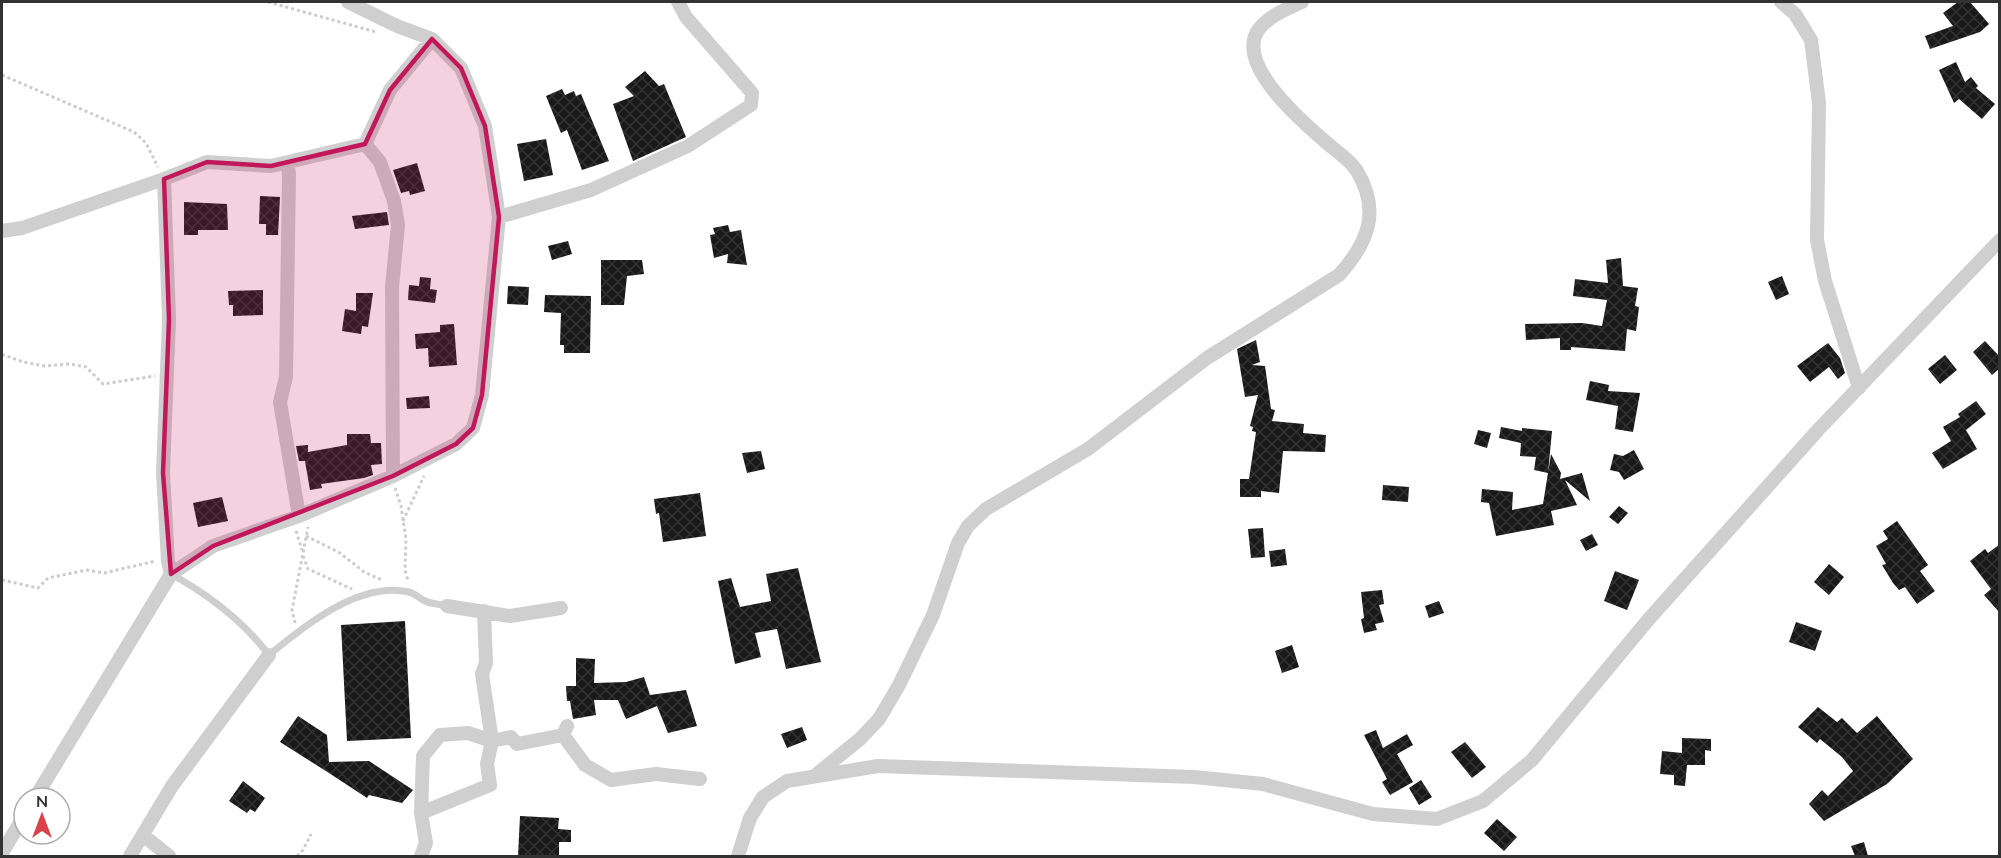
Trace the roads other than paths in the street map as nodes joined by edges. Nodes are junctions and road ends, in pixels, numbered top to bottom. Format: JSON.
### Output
{"nodes":[{"id":1,"x":348,"y":2,"type":"edge"},
{"id":2,"x":678,"y":2,"type":"edge"},
{"id":3,"x":1302,"y":2,"type":"edge"},
{"id":4,"x":1781,"y":2,"type":"edge"},
{"id":5,"x":432,"y":39,"type":"junction"},
{"id":6,"x":365,"y":144,"type":"junction"},
{"id":7,"x":287,"y":163,"type":"junction"},
{"id":8,"x":164,"y":179,"type":"junction"},
{"id":9,"x":499,"y":217,"type":"junction"},
{"id":10,"x":2,"y":231,"type":"edge"},
{"id":11,"x":2000,"y":240,"type":"edge"},
{"id":12,"x":1859,"y":388,"type":"junction"},
{"id":13,"x":393,"y":476,"type":"junction"},
{"id":14,"x":299,"y":515,"type":"junction"},
{"id":15,"x":169,"y":567,"type":"junction"},
{"id":16,"x":447,"y":606,"type":"joint"},
{"id":17,"x":561,"y":608,"type":"dead end"},
{"id":18,"x":484,"y":611,"type":"junction"},
{"id":19,"x":269,"y":655,"type":"junction"},
{"id":20,"x":492,"y":741,"type":"junction"},
{"id":21,"x":816,"y":775,"type":"junction"},
{"id":22,"x":700,"y":779,"type":"dead end"},
{"id":23,"x":42,"y":786,"type":"edge"},
{"id":24,"x":421,"y":813,"type":"junction"},
{"id":25,"x":12,"y":836,"type":"edge"},
{"id":26,"x":144,"y":836,"type":"junction"},
{"id":27,"x":2,"y":853,"type":"edge"},
{"id":28,"x":130,"y":856,"type":"edge"},
{"id":29,"x":170,"y":856,"type":"edge"},
{"id":30,"x":421,"y":856,"type":"edge"},
{"id":31,"x":738,"y":856,"type":"edge"}],
"edges":[{"from":1,"to":5,"type":"street"},
{"from":2,"to":9,"type":"street"},
{"from":3,"to":21,"type":"street"},
{"from":4,"to":12,"type":"street"},
{"from":5,"to":6,"type":"street"},
{"from":5,"to":9,"type":"street"},
{"from":6,"to":7,"type":"street"},
{"from":6,"to":13,"type":"street"},
{"from":7,"to":8,"type":"street"},
{"from":7,"to":14,"type":"street"},
{"from":8,"to":10,"type":"street"},
{"from":8,"to":15,"type":"street"},
{"from":9,"to":13,"type":"street"},
{"from":11,"to":12,"type":"street"},
{"from":12,"to":21,"type":"street"},
{"from":13,"to":14,"type":"street"},
{"from":14,"to":15,"type":"street"},
{"from":15,"to":19,"type":"lane"},
{"from":15,"to":23,"type":"street"},
{"from":16,"to":18,"type":"street"},
{"from":16,"to":19,"type":"lane"},
{"from":17,"to":18,"type":"street"},
{"from":18,"to":20,"type":"street"},
{"from":19,"to":26,"type":"street"},
{"from":20,"to":22,"type":"street"},
{"from":20,"to":24,"type":"street"},
{"from":20,"to":24,"type":"street"},
{"from":21,"to":31,"type":"street"},
{"from":24,"to":30,"type":"street"},
{"from":25,"to":27,"type":"street"},
{"from":26,"to":28,"type":"street"},
{"from":26,"to":29,"type":"street"}]}
